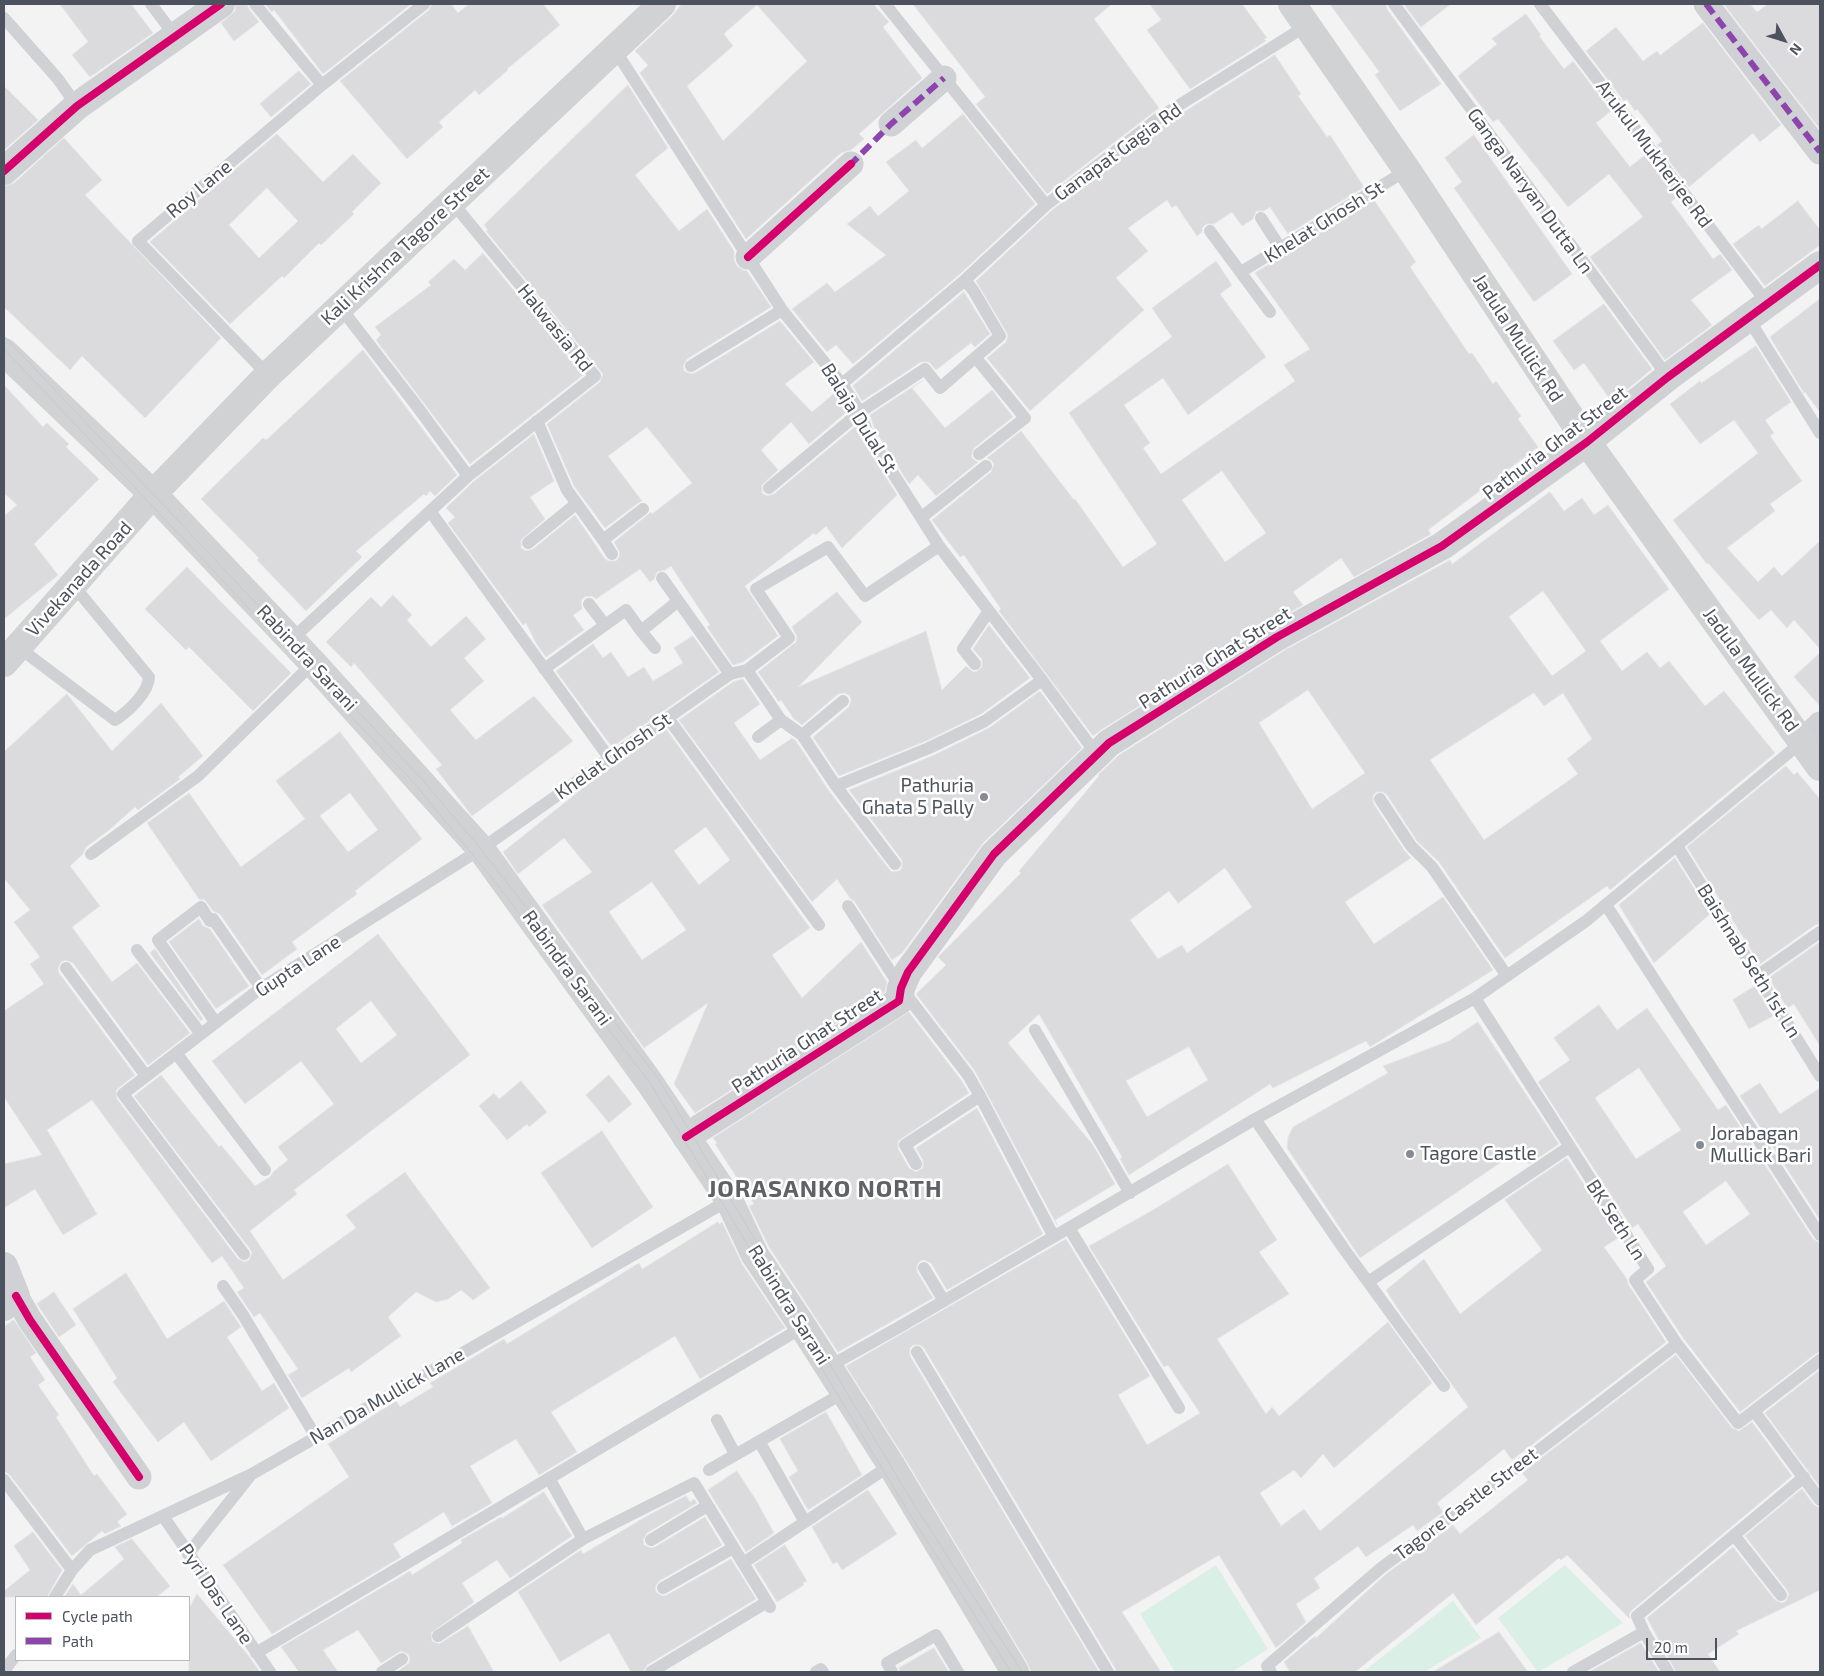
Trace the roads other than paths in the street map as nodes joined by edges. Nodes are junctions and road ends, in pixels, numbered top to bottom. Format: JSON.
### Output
{"nodes":[{"id":1,"x":151,"y":4,"type":"edge"},
{"id":2,"x":221,"y":4,"type":"edge"},
{"id":3,"x":255,"y":4,"type":"edge"},
{"id":4,"x":424,"y":4,"type":"edge"},
{"id":5,"x":662,"y":4,"type":"edge"},
{"id":6,"x":885,"y":4,"type":"edge"},
{"id":7,"x":1394,"y":4,"type":"edge"},
{"id":8,"x":1540,"y":4,"type":"edge"},
{"id":9,"x":1706,"y":4,"type":"edge"},
{"id":10,"x":1299,"y":15,"type":"edge"},
{"id":11,"x":4,"y":18,"type":"edge"},
{"id":12,"x":175,"y":36,"type":"junction"},
{"id":13,"x":615,"y":50,"type":"junction"},
{"id":14,"x":944,"y":78,"type":"junction"},
{"id":15,"x":322,"y":85,"type":"junction"},
{"id":16,"x":77,"y":106,"type":"junction"},
{"id":17,"x":891,"y":124,"type":"dead end"},
{"id":18,"x":1820,"y":152,"type":"edge"},
{"id":19,"x":851,"y":164,"type":"dead end"},
{"id":20,"x":1407,"y":170,"type":"junction"},
{"id":21,"x":4,"y":171,"type":"edge"},
{"id":22,"x":452,"y":202,"type":"junction"},
{"id":23,"x":1046,"y":205,"type":"junction"},
{"id":24,"x":1261,"y":218,"type":"dead end"},
{"id":25,"x":1210,"y":231,"type":"dead end"},
{"id":26,"x":1281,"y":249,"type":"junction"},
{"id":27,"x":748,"y":257,"type":"junction"},
{"id":28,"x":1820,"y":265,"type":"edge"},
{"id":29,"x":1241,"y":272,"type":"junction"},
{"id":30,"x":964,"y":280,"type":"junction"},
{"id":31,"x":340,"y":307,"type":"junction"},
{"id":32,"x":782,"y":310,"type":"junction"},
{"id":33,"x":1758,"y":311,"type":"junction"},
{"id":34,"x":1270,"y":312,"type":"dead end"},
{"id":35,"x":4,"y":352,"type":"edge"},
{"id":36,"x":976,"y":358,"type":"junction"},
{"id":37,"x":691,"y":366,"type":"dead end"},
{"id":38,"x":268,"y":375,"type":"junction"},
{"id":39,"x":1668,"y":377,"type":"junction"},
{"id":40,"x":842,"y":384,"type":"junction"},
{"id":41,"x":860,"y":412,"type":"junction"},
{"id":42,"x":537,"y":421,"type":"junction"},
{"id":43,"x":1820,"y":433,"type":"edge"},
{"id":44,"x":1587,"y":442,"type":"junction"},
{"id":45,"x":979,"y":454,"type":"dead end"},
{"id":46,"x":986,"y":466,"type":"dead end"},
{"id":47,"x":468,"y":476,"type":"junction"},
{"id":48,"x":769,"y":488,"type":"dead end"},
{"id":49,"x":153,"y":494,"type":"junction"},
{"id":50,"x":576,"y":504,"type":"junction"},
{"id":51,"x":643,"y":509,"type":"dead end"},
{"id":52,"x":430,"y":511,"type":"junction"},
{"id":53,"x":922,"y":517,"type":"junction"},
{"id":54,"x":603,"y":540,"type":"junction"},
{"id":55,"x":528,"y":543,"type":"dead end"},
{"id":56,"x":939,"y":546,"type":"junction"},
{"id":57,"x":612,"y":554,"type":"dead end"},
{"id":58,"x":662,"y":578,"type":"dead end"},
{"id":59,"x":73,"y":585,"type":"junction"},
{"id":60,"x":678,"y":602,"type":"junction"},
{"id":61,"x":589,"y":604,"type":"dead end"},
{"id":62,"x":989,"y":611,"type":"junction"},
{"id":63,"x":605,"y":625,"type":"junction"},
{"id":64,"x":641,"y":631,"type":"junction"},
{"id":65,"x":291,"y":640,"type":"junction"},
{"id":66,"x":655,"y":648,"type":"dead end"},
{"id":67,"x":11,"y":655,"type":"edge"},
{"id":68,"x":312,"y":663,"type":"junction"},
{"id":69,"x":975,"y":664,"type":"dead end"},
{"id":70,"x":544,"y":669,"type":"junction"},
{"id":71,"x":747,"y":670,"type":"junction"},
{"id":72,"x":730,"y":674,"type":"junction"},
{"id":73,"x":1042,"y":680,"type":"junction"},
{"id":74,"x":843,"y":701,"type":"dead end"},
{"id":75,"x":668,"y":718,"type":"junction"},
{"id":76,"x":782,"y":720,"type":"junction"},
{"id":77,"x":1812,"y":732,"type":"edge"},
{"id":78,"x":802,"y":736,"type":"junction"},
{"id":79,"x":758,"y":737,"type":"dead end"},
{"id":80,"x":1097,"y":755,"type":"junction"},
{"id":81,"x":610,"y":758,"type":"junction"},
{"id":82,"x":1820,"y":767,"type":"edge"},
{"id":83,"x":836,"y":786,"type":"junction"},
{"id":84,"x":1380,"y":799,"type":"dead end"},
{"id":85,"x":1677,"y":846,"type":"junction"},
{"id":86,"x":481,"y":849,"type":"junction"},
{"id":87,"x":91,"y":854,"type":"dead end"},
{"id":88,"x":895,"y":864,"type":"dead end"},
{"id":89,"x":1606,"y":905,"type":"junction"},
{"id":90,"x":848,"y":906,"type":"dead end"},
{"id":91,"x":819,"y":925,"type":"dead end"},
{"id":92,"x":1820,"y":932,"type":"edge"},
{"id":93,"x":137,"y":950,"type":"dead end"},
{"id":94,"x":66,"y":968,"type":"dead end"},
{"id":95,"x":1507,"y":976,"type":"junction"},
{"id":96,"x":1757,"y":976,"type":"junction"},
{"id":97,"x":262,"y":988,"type":"junction"},
{"id":98,"x":901,"y":988,"type":"junction"},
{"id":99,"x":1475,"y":998,"type":"junction"},
{"id":100,"x":216,"y":1023,"type":"junction"},
{"id":101,"x":1034,"y":1030,"type":"dead end"},
{"id":102,"x":201,"y":1034,"type":"junction"},
{"id":103,"x":176,"y":1053,"type":"junction"},
{"id":104,"x":146,"y":1076,"type":"junction"},
{"id":105,"x":1820,"y":1076,"type":"edge"},
{"id":106,"x":980,"y":1096,"type":"junction"},
{"id":107,"x":1255,"y":1119,"type":"junction"},
{"id":108,"x":686,"y":1137,"type":"junction"},
{"id":109,"x":1569,"y":1147,"type":"junction"},
{"id":110,"x":916,"y":1164,"type":"dead end"},
{"id":111,"x":265,"y":1170,"type":"dead end"},
{"id":112,"x":1130,"y":1193,"type":"junction"},
{"id":113,"x":729,"y":1200,"type":"junction"},
{"id":114,"x":1069,"y":1228,"type":"junction"},
{"id":115,"x":1820,"y":1235,"type":"edge"},
{"id":116,"x":1054,"y":1237,"type":"junction"},
{"id":117,"x":244,"y":1254,"type":"dead end"},
{"id":118,"x":4,"y":1266,"type":"edge"},
{"id":119,"x":924,"y":1268,"type":"dead end"},
{"id":120,"x":1368,"y":1282,"type":"junction"},
{"id":121,"x":223,"y":1286,"type":"dead end"},
{"id":122,"x":944,"y":1301,"type":"junction"},
{"id":123,"x":10,"y":1302,"type":"edge"},
{"id":124,"x":803,"y":1327,"type":"junction"},
{"id":125,"x":1677,"y":1344,"type":"junction"},
{"id":126,"x":917,"y":1352,"type":"dead end"},
{"id":127,"x":1820,"y":1360,"type":"edge"},
{"id":128,"x":828,"y":1366,"type":"junction"},
{"id":129,"x":1444,"y":1386,"type":"dead end"},
{"id":130,"x":845,"y":1392,"type":"junction"},
{"id":131,"x":1179,"y":1408,"type":"dead end"},
{"id":132,"x":1754,"y":1411,"type":"junction"},
{"id":133,"x":717,"y":1420,"type":"dead end"},
{"id":134,"x":316,"y":1437,"type":"junction"},
{"id":135,"x":759,"y":1441,"type":"junction"},
{"id":136,"x":736,"y":1454,"type":"junction"},
{"id":137,"x":890,"y":1465,"type":"junction"},
{"id":138,"x":709,"y":1470,"type":"dead end"},
{"id":139,"x":252,"y":1474,"type":"junction"},
{"id":140,"x":138,"y":1477,"type":"dead end"},
{"id":141,"x":1804,"y":1477,"type":"junction"},
{"id":142,"x":549,"y":1478,"type":"junction"},
{"id":143,"x":4,"y":1480,"type":"edge"},
{"id":144,"x":1820,"y":1500,"type":"edge"},
{"id":145,"x":707,"y":1506,"type":"junction"},
{"id":146,"x":163,"y":1516,"type":"junction"},
{"id":147,"x":805,"y":1522,"type":"junction"},
{"id":148,"x":1734,"y":1535,"type":"junction"},
{"id":149,"x":583,"y":1539,"type":"junction"},
{"id":150,"x":651,"y":1540,"type":"dead end"},
{"id":151,"x":733,"y":1548,"type":"junction"},
{"id":152,"x":188,"y":1554,"type":"junction"},
{"id":153,"x":743,"y":1563,"type":"junction"},
{"id":154,"x":72,"y":1570,"type":"junction"},
{"id":155,"x":662,"y":1588,"type":"dead end"},
{"id":156,"x":1781,"y":1595,"type":"dead end"},
{"id":157,"x":56,"y":1596,"type":"edge"},
{"id":158,"x":1644,"y":1632,"type":"junction"},
{"id":159,"x":438,"y":1636,"type":"dead end"},
{"id":160,"x":256,"y":1653,"type":"junction"},
{"id":161,"x":15,"y":1656,"type":"edge"},
{"id":162,"x":402,"y":1659,"type":"dead end"},
{"id":163,"x":1265,"y":1670,"type":"edge"},
{"id":164,"x":4,"y":1671,"type":"edge"},
{"id":165,"x":270,"y":1672,"type":"edge"},
{"id":166,"x":382,"y":1672,"type":"edge"},
{"id":167,"x":651,"y":1672,"type":"edge"},
{"id":168,"x":816,"y":1672,"type":"edge"},
{"id":169,"x":823,"y":1672,"type":"edge"},
{"id":170,"x":892,"y":1672,"type":"edge"},
{"id":171,"x":958,"y":1672,"type":"edge"},
{"id":172,"x":1015,"y":1672,"type":"edge"},
{"id":173,"x":1108,"y":1672,"type":"edge"},
{"id":174,"x":1573,"y":1672,"type":"edge"},
{"id":175,"x":1668,"y":1672,"type":"edge"}],
"edges":[{"from":1,"to":12,"type":"lane"},
{"from":2,"to":12,"type":"street"},
{"from":3,"to":15,"type":"lane"},
{"from":4,"to":15,"type":"lane"},
{"from":5,"to":13,"type":"main road","name":"Kali Krishna Tagore Street"},
{"from":6,"to":14,"type":"lane","name":"Ganapat Gagia Rd"},
{"from":7,"to":39,"type":"lane","name":"Ganga Naryan Dutta Ln"},
{"from":8,"to":33,"type":"lane","name":"Arukul Mukherjee Rd"},
{"from":9,"to":18,"type":"street"},
{"from":10,"to":20,"type":"main road","name":"Jadula Mullick Rd"},
{"from":10,"to":23,"type":"lane","name":"Ganapat Gagia Rd"},
{"from":11,"to":16,"type":"lane"},
{"from":12,"to":16,"type":"street"},
{"from":13,"to":22,"type":"main road","name":"Kali Krishna Tagore Street"},
{"from":13,"to":27,"type":"lane","name":"Balaja Dulal St"},
{"from":14,"to":17,"type":"street"},
{"from":14,"to":23,"type":"lane","name":"Ganapat Gagia Rd"},
{"from":15,"to":38,"type":"lane","name":"Roy Lane"},
{"from":16,"to":21,"type":"street"},
{"from":19,"to":27,"type":"street"},
{"from":20,"to":26,"type":"lane","name":"Khelat Ghosh St"},
{"from":20,"to":44,"type":"main road","name":"Jadula Mullick Rd"},
{"from":22,"to":31,"type":"main road","name":"Kali Krishna Tagore Street"},
{"from":22,"to":42,"type":"lane","name":"Halwasia Rd"},
{"from":23,"to":30,"type":"lane"},
{"from":24,"to":26,"type":"lane"},
{"from":25,"to":29,"type":"lane"},
{"from":26,"to":29,"type":"lane","name":"Khelat Ghosh St"},
{"from":27,"to":32,"type":"lane","name":"Balaja Dulal St"},
{"from":28,"to":33,"type":"street","name":"Pathuria Ghat Street"},
{"from":29,"to":34,"type":"lane"},
{"from":30,"to":36,"type":"lane"},
{"from":30,"to":40,"type":"lane"},
{"from":31,"to":38,"type":"main road","name":"Kali Krishna Tagore Street"},
{"from":31,"to":47,"type":"lane"},
{"from":32,"to":37,"type":"lane"},
{"from":32,"to":40,"type":"lane","name":"Balaja Dulal St"},
{"from":33,"to":39,"type":"street","name":"Pathuria Ghat Street"},
{"from":33,"to":43,"type":"lane","name":"Arukul Mukherjee Rd"},
{"from":35,"to":49,"type":"main road","name":"Rabindra Sarani"},
{"from":36,"to":41,"type":"lane"},
{"from":36,"to":45,"type":"lane"},
{"from":38,"to":49,"type":"main road","name":"Kali Krishna Tagore Street"},
{"from":39,"to":44,"type":"street","name":"Pathuria Ghat Street"},
{"from":40,"to":41,"type":"lane","name":"Balaja Dulal St"},
{"from":41,"to":48,"type":"lane"},
{"from":41,"to":53,"type":"lane","name":"Balaja Dulal St"},
{"from":42,"to":47,"type":"lane","name":"Halwasia Rd"},
{"from":42,"to":50,"type":"lane"},
{"from":44,"to":77,"type":"main road","name":"Jadula Mullick Rd"},
{"from":44,"to":80,"type":"street","name":"Pathuria Ghat Street"},
{"from":46,"to":53,"type":"lane"},
{"from":47,"to":52,"type":"lane","name":"Halwasia Rd"},
{"from":49,"to":59,"type":"main road","name":"Vivekanada Road"},
{"from":49,"to":65,"type":"main road","name":"Rabindra Sarani"},
{"from":50,"to":54,"type":"lane"},
{"from":50,"to":55,"type":"lane"},
{"from":51,"to":54,"type":"lane"},
{"from":52,"to":65,"type":"lane","name":"Halwasia Rd"},
{"from":52,"to":70,"type":"lane"},
{"from":53,"to":56,"type":"lane","name":"Balaja Dulal St"},
{"from":54,"to":57,"type":"lane"},
{"from":56,"to":62,"type":"lane","name":"Balaja Dulal St"},
{"from":56,"to":71,"type":"lane"},
{"from":58,"to":60,"type":"lane"},
{"from":59,"to":67,"type":"main road","name":"Vivekanada Road"},
{"from":59,"to":67,"type":"lane"},
{"from":60,"to":64,"type":"lane"},
{"from":60,"to":72,"type":"lane"},
{"from":61,"to":63,"type":"lane"},
{"from":62,"to":69,"type":"lane"},
{"from":62,"to":73,"type":"lane","name":"Balaja Dulal St"},
{"from":63,"to":64,"type":"lane"},
{"from":63,"to":70,"type":"lane"},
{"from":64,"to":66,"type":"lane"},
{"from":65,"to":68,"type":"main road","name":"Rabindra Sarani"},
{"from":68,"to":86,"type":"main road","name":"Rabindra Sarani"},
{"from":68,"to":87,"type":"lane"},
{"from":70,"to":81,"type":"lane"},
{"from":71,"to":72,"type":"lane","name":"Khelat Ghosh St"},
{"from":71,"to":76,"type":"lane"},
{"from":72,"to":75,"type":"lane","name":"Khelat Ghosh St"},
{"from":73,"to":80,"type":"lane","name":"Balaja Dulal St"},
{"from":73,"to":83,"type":"lane"},
{"from":74,"to":78,"type":"lane"},
{"from":75,"to":81,"type":"lane","name":"Khelat Ghosh St"},
{"from":75,"to":91,"type":"lane"},
{"from":76,"to":78,"type":"lane"},
{"from":76,"to":79,"type":"lane"},
{"from":77,"to":82,"type":"main road","name":"Jadula Mullick Rd"},
{"from":77,"to":85,"type":"lane"},
{"from":78,"to":83,"type":"lane"},
{"from":80,"to":98,"type":"street","name":"Pathuria Ghat Street"},
{"from":81,"to":86,"type":"lane","name":"Khelat Ghosh St"},
{"from":83,"to":88,"type":"lane"},
{"from":84,"to":95,"type":"lane"},
{"from":85,"to":89,"type":"lane"},
{"from":85,"to":96,"type":"lane","name":"Baishnab Seth 1st Ln"},
{"from":86,"to":97,"type":"lane","name":"Gupta Lane"},
{"from":86,"to":108,"type":"main road","name":"Rabindra Sarani"},
{"from":89,"to":95,"type":"lane"},
{"from":89,"to":115,"type":"lane"},
{"from":90,"to":98,"type":"lane"},
{"from":92,"to":96,"type":"lane"},
{"from":93,"to":102,"type":"lane"},
{"from":94,"to":104,"type":"lane"},
{"from":95,"to":99,"type":"lane"},
{"from":96,"to":105,"type":"lane","name":"Baishnab Seth 1st Ln"},
{"from":97,"to":100,"type":"lane","name":"Gupta Lane"},
{"from":97,"to":100,"type":"lane"},
{"from":98,"to":106,"type":"lane"},
{"from":98,"to":108,"type":"street","name":"Pathuria Ghat Street"},
{"from":99,"to":107,"type":"lane"},
{"from":99,"to":109,"type":"lane","name":"BK Seth Ln"},
{"from":100,"to":102,"type":"lane","name":"Gupta Lane"},
{"from":101,"to":112,"type":"lane"},
{"from":102,"to":103,"type":"lane","name":"Gupta Lane"},
{"from":103,"to":104,"type":"lane","name":"Gupta Lane"},
{"from":103,"to":111,"type":"lane"},
{"from":104,"to":117,"type":"lane","name":"Gupta Lane"},
{"from":106,"to":110,"type":"lane"},
{"from":106,"to":116,"type":"lane"},
{"from":107,"to":112,"type":"lane"},
{"from":107,"to":120,"type":"lane"},
{"from":108,"to":113,"type":"main road","name":"Rabindra Sarani"},
{"from":109,"to":120,"type":"lane"},
{"from":109,"to":125,"type":"lane","name":"BK Seth Ln"},
{"from":112,"to":114,"type":"lane"},
{"from":113,"to":124,"type":"main road","name":"Rabindra Sarani"},
{"from":113,"to":134,"type":"lane","name":"Nan Da Mullick Lane"},
{"from":114,"to":116,"type":"lane"},
{"from":114,"to":131,"type":"lane"},
{"from":116,"to":122,"type":"lane"},
{"from":118,"to":123,"type":"street"},
{"from":119,"to":122,"type":"lane"},
{"from":120,"to":129,"type":"lane"},
{"from":121,"to":134,"type":"lane"},
{"from":122,"to":128,"type":"lane"},
{"from":123,"to":140,"type":"street"},
{"from":124,"to":128,"type":"main road","name":"Rabindra Sarani"},
{"from":124,"to":142,"type":"lane"},
{"from":125,"to":132,"type":"lane","name":"BK Seth Ln"},
{"from":125,"to":163,"type":"lane","name":"Tagore Castle Street"},
{"from":126,"to":173,"type":"lane"},
{"from":127,"to":132,"type":"lane"},
{"from":128,"to":130,"type":"main road","name":"Rabindra Sarani"},
{"from":130,"to":135,"type":"lane"},
{"from":130,"to":137,"type":"main road","name":"Rabindra Sarani"},
{"from":132,"to":141,"type":"lane"},
{"from":133,"to":136,"type":"lane"},
{"from":134,"to":139,"type":"lane","name":"Nan Da Mullick Lane"},
{"from":135,"to":136,"type":"lane"},
{"from":135,"to":147,"type":"lane"},
{"from":136,"to":138,"type":"lane"},
{"from":137,"to":147,"type":"lane"},
{"from":137,"to":172,"type":"main road","name":"Rabindra Sarani"},
{"from":139,"to":146,"type":"lane","name":"Nan Da Mullick Lane"},
{"from":139,"to":152,"type":"lane"},
{"from":141,"to":144,"type":"lane"},
{"from":141,"to":148,"type":"lane"},
{"from":142,"to":149,"type":"lane"},
{"from":142,"to":160,"type":"lane"},
{"from":143,"to":154,"type":"lane"},
{"from":145,"to":149,"type":"lane"},
{"from":145,"to":150,"type":"lane"},
{"from":145,"to":151,"type":"lane"},
{"from":146,"to":152,"type":"lane","name":"Pyri Das Lane"},
{"from":146,"to":154,"type":"lane","name":"Nan Da Mullick Lane"},
{"from":147,"to":153,"type":"lane"},
{"from":148,"to":156,"type":"lane"},
{"from":148,"to":158,"type":"lane"},
{"from":149,"to":159,"type":"lane"},
{"from":151,"to":153,"type":"lane"},
{"from":151,"to":155,"type":"lane"},
{"from":152,"to":160,"type":"lane","name":"Pyri Das Lane"},
{"from":153,"to":167,"type":"lane"},
{"from":154,"to":157,"type":"lane","name":"Nan Da Mullick Lane"},
{"from":158,"to":174,"type":"lane"},
{"from":158,"to":175,"type":"lane"},
{"from":160,"to":165,"type":"lane","name":"Pyri Das Lane"},
{"from":161,"to":164,"type":"lane"},
{"from":162,"to":166,"type":"lane"},
{"from":168,"to":169,"type":"lane"},
{"from":170,"to":171,"type":"lane"}]}
